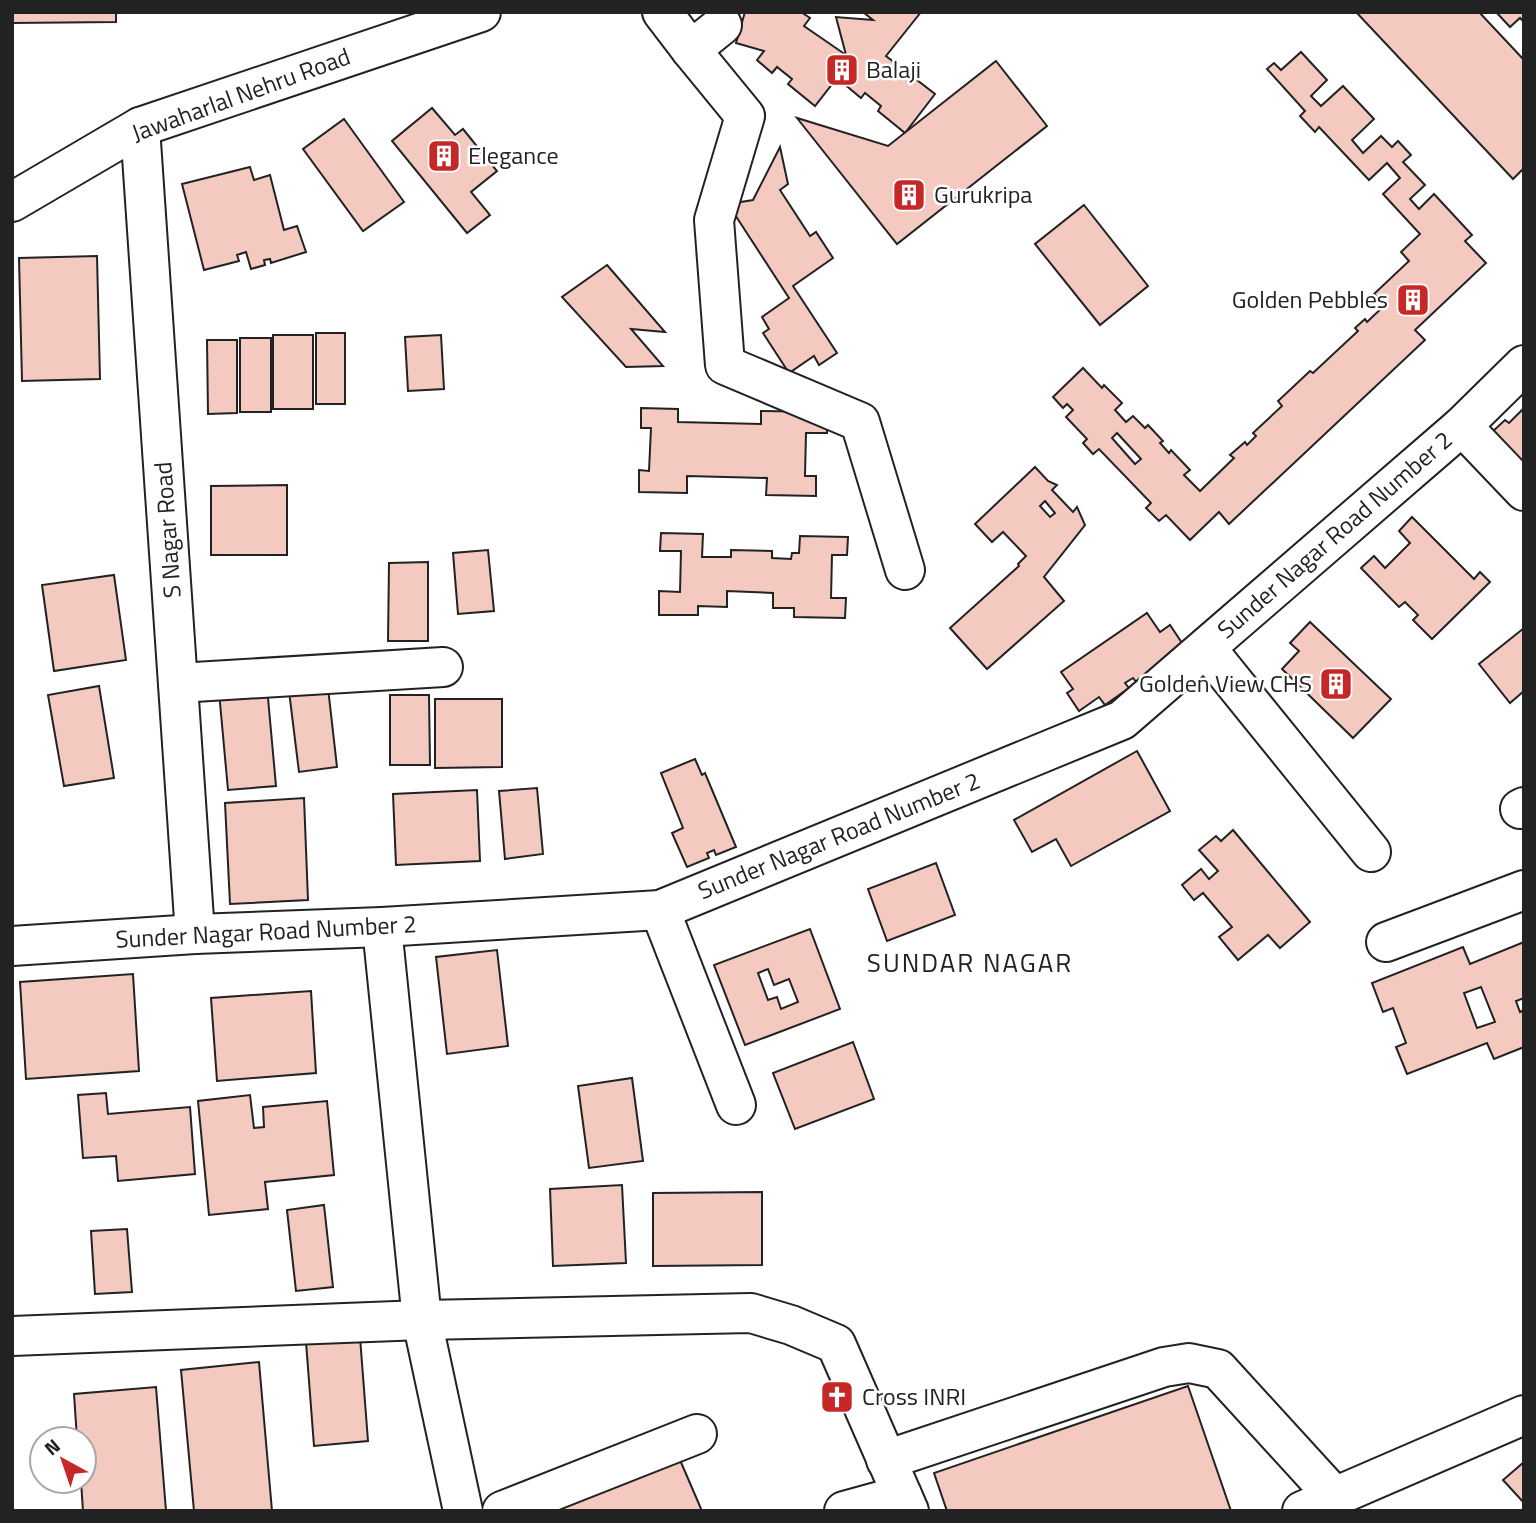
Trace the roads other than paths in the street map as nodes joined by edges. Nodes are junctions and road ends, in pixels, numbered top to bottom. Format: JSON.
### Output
{"nodes":[{"id":1,"x":481,"y":12,"type":"edge"},
{"id":2,"x":662,"y":12,"type":"edge"},
{"id":3,"x":722,"y":25,"type":"dead end"},
{"id":4,"x":691,"y":50,"type":"junction"},
{"id":5,"x":140,"y":127,"type":"junction"},
{"id":6,"x":12,"y":202,"type":"edge"},
{"id":7,"x":1524,"y":365,"type":"edge"},
{"id":8,"x":1461,"y":426,"type":"junction"},
{"id":9,"x":1524,"y":491,"type":"edge"},
{"id":10,"x":905,"y":570,"type":"dead end"},
{"id":11,"x":1206,"y":648,"type":"junction"},
{"id":12,"x":443,"y":667,"type":"dead end"},
{"id":13,"x":178,"y":683,"type":"junction"},
{"id":14,"x":1371,"y":852,"type":"dead end"},
{"id":15,"x":1524,"y":890,"type":"edge"},
{"id":16,"x":660,"y":910,"type":"junction"},
{"id":17,"x":382,"y":927,"type":"junction"},
{"id":18,"x":195,"y":934,"type":"junction"},
{"id":19,"x":1386,"y":942,"type":"dead end"},
{"id":20,"x":12,"y":946,"type":"edge"},
{"id":21,"x":736,"y":1105,"type":"dead end"},
{"id":22,"x":422,"y":1320,"type":"junction"},
{"id":23,"x":12,"y":1336,"type":"edge"},
{"id":24,"x":1524,"y":1415,"type":"edge"},
{"id":25,"x":697,"y":1434,"type":"dead end"},
{"id":26,"x":886,"y":1460,"type":"junction"},
{"id":27,"x":906,"y":1503,"type":"edge"},
{"id":28,"x":1318,"y":1504,"type":"edge"},
{"id":29,"x":463,"y":1511,"type":"edge"},
{"id":30,"x":502,"y":1511,"type":"edge"},
{"id":31,"x":844,"y":1511,"type":"edge"}],
"edges":[{"from":1,"to":5,"type":"street","name":"Jawaharlal Nehru Road"},
{"from":2,"to":4,"type":"street"},
{"from":3,"to":4,"type":"street"},
{"from":4,"to":10,"type":"street"},
{"from":5,"to":6,"type":"street","name":"Jawaharlal Nehru Road"},
{"from":5,"to":13,"type":"street","name":"S Nagar Road"},
{"from":7,"to":8,"type":"street","name":"Sunder Nagar Road Number 2"},
{"from":8,"to":9,"type":"street"},
{"from":8,"to":11,"type":"street","name":"Sunder Nagar Road Number 2"},
{"from":11,"to":14,"type":"street"},
{"from":11,"to":16,"type":"street","name":"Sunder Nagar Road Number 2"},
{"from":12,"to":13,"type":"street"},
{"from":13,"to":18,"type":"street","name":"S Nagar Road"},
{"from":15,"to":19,"type":"street"},
{"from":16,"to":17,"type":"street","name":"Sunder Nagar Road Number 2"},
{"from":16,"to":21,"type":"street"},
{"from":17,"to":18,"type":"street","name":"Sunder Nagar Road Number 2"},
{"from":17,"to":22,"type":"street"},
{"from":18,"to":20,"type":"street","name":"Sunder Nagar Road Number 2"},
{"from":22,"to":23,"type":"street"},
{"from":22,"to":26,"type":"street"},
{"from":22,"to":29,"type":"street"},
{"from":24,"to":28,"type":"street"},
{"from":25,"to":30,"type":"street"},
{"from":26,"to":27,"type":"street"},
{"from":26,"to":28,"type":"street"},
{"from":27,"to":31,"type":"street"}]}
